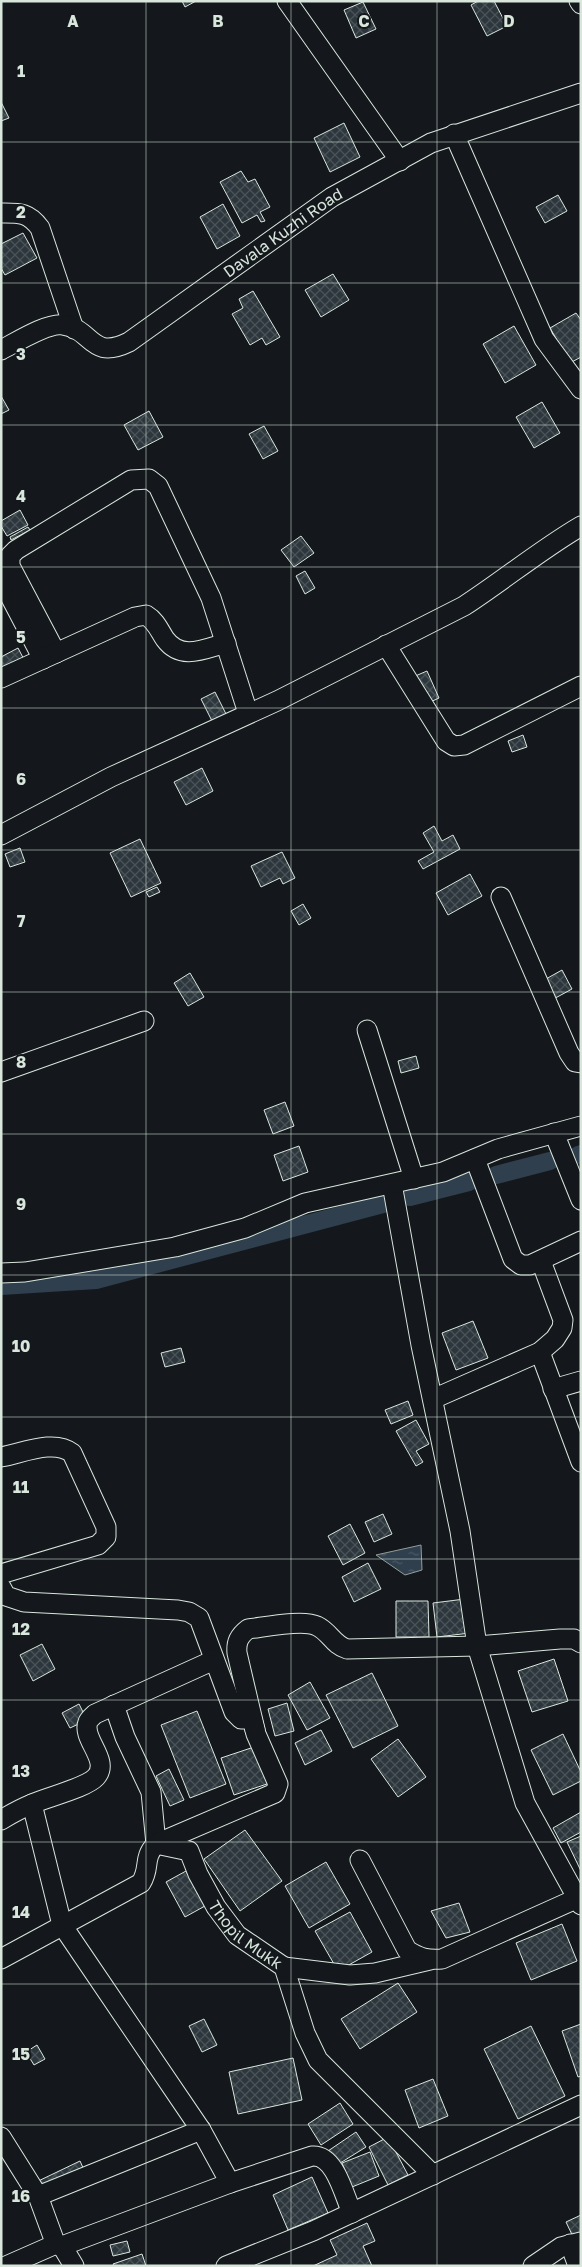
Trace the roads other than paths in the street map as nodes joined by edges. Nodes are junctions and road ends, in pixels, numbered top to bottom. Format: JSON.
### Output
{"nodes":[{"id":1,"x":287,"y":1,"type":"edge"},
{"id":2,"x":581,"y":93,"type":"edge"},
{"id":3,"x":454,"y":134,"type":"junction"},
{"id":4,"x":400,"y":161,"type":"junction"},
{"id":5,"x":1,"y":213,"type":"edge"},
{"id":6,"x":74,"y":329,"type":"junction"},
{"id":7,"x":1,"y":350,"type":"edge"},
{"id":8,"x":581,"y":389,"type":"edge"},
{"id":9,"x":581,"y":526,"type":"edge"},
{"id":10,"x":1,"y":579,"type":"edge"},
{"id":11,"x":226,"y":643,"type":"junction"},
{"id":12,"x":386,"y":645,"type":"junction"},
{"id":13,"x":50,"y":656,"type":"junction"},
{"id":14,"x":1,"y":678,"type":"edge"},
{"id":15,"x":581,"y":686,"type":"edge"},
{"id":16,"x":248,"y":713,"type":"junction"},
{"id":17,"x":1,"y":835,"type":"edge"},
{"id":18,"x":502,"y":897,"type":"dead end"},
{"id":19,"x":144,"y":1021,"type":"dead end"},
{"id":20,"x":367,"y":1030,"type":"dead end"},
{"id":21,"x":581,"y":1063,"type":"edge"},
{"id":22,"x":1,"y":1072,"type":"edge"},
{"id":23,"x":581,"y":1126,"type":"edge"},
{"id":24,"x":554,"y":1133,"type":"junction"},
{"id":25,"x":475,"y":1159,"type":"junction"},
{"id":26,"x":414,"y":1179,"type":"junction"},
{"id":27,"x":392,"y":1184,"type":"junction"},
{"id":28,"x":581,"y":1200,"type":"edge"},
{"id":29,"x":581,"y":1241,"type":"edge"},
{"id":30,"x":541,"y":1261,"type":"junction"},
{"id":31,"x":1,"y":1273,"type":"edge"},
{"id":32,"x":540,"y":1352,"type":"junction"},
{"id":33,"x":581,"y":1381,"type":"edge"},
{"id":34,"x":553,"y":1388,"type":"junction"},
{"id":35,"x":433,"y":1399,"type":"junction"},
{"id":36,"x":1,"y":1457,"type":"edge"},
{"id":37,"x":581,"y":1462,"type":"edge"},
{"id":38,"x":1,"y":1574,"type":"edge"},
{"id":39,"x":1,"y":1586,"type":"edge"},
{"id":40,"x":581,"y":1642,"type":"edge"},
{"id":41,"x":477,"y":1646,"type":"junction"},
{"id":42,"x":214,"y":1660,"type":"junction"},
{"id":43,"x":114,"y":1705,"type":"junction"},
{"id":44,"x":256,"y":1734,"type":"junction"},
{"id":45,"x":32,"y":1804,"type":"junction"},
{"id":46,"x":1,"y":1820,"type":"edge"},
{"id":47,"x":156,"y":1844,"type":"junction"},
{"id":48,"x":360,"y":1860,"type":"dead end"},
{"id":49,"x":579,"y":1901,"type":"edge"},
{"id":50,"x":62,"y":1925,"type":"junction"},
{"id":51,"x":1,"y":1958,"type":"edge"},
{"id":52,"x":430,"y":1960,"type":"junction"},
{"id":53,"x":284,"y":1967,"type":"junction"},
{"id":54,"x":581,"y":2105,"type":"edge"},
{"id":55,"x":201,"y":2130,"type":"junction"},
{"id":56,"x":1,"y":2137,"type":"edge"},
{"id":57,"x":433,"y":2174,"type":"junction"},
{"id":58,"x":230,"y":2183,"type":"junction"},
{"id":59,"x":38,"y":2196,"type":"junction"},
{"id":60,"x":352,"y":2213,"type":"junction"},
{"id":61,"x":576,"y":2244,"type":"edge"},
{"id":62,"x":59,"y":2245,"type":"junction"},
{"id":63,"x":6,"y":2266,"type":"edge"},
{"id":64,"x":74,"y":2266,"type":"edge"},
{"id":65,"x":226,"y":2266,"type":"edge"},
{"id":66,"x":534,"y":2266,"type":"edge"},
{"id":67,"x":578,"y":2266,"type":"edge"}],
"edges":[{"from":1,"to":4,"type":"street"},
{"from":2,"to":3,"type":"street","name":"Davala Kuzhi Road"},
{"from":3,"to":4,"type":"street","name":"Davala Kuzhi Road"},
{"from":3,"to":8,"type":"street"},
{"from":4,"to":6,"type":"street","name":"Davala Kuzhi Road"},
{"from":5,"to":6,"type":"street"},
{"from":6,"to":7,"type":"street","name":"Davala Kuzhi Road"},
{"from":9,"to":12,"type":"street"},
{"from":10,"to":13,"type":"street"},
{"from":11,"to":13,"type":"street"},
{"from":11,"to":13,"type":"street"},
{"from":11,"to":16,"type":"street"},
{"from":12,"to":15,"type":"street"},
{"from":12,"to":16,"type":"street"},
{"from":13,"to":14,"type":"street"},
{"from":16,"to":17,"type":"street"},
{"from":18,"to":21,"type":"street"},
{"from":19,"to":22,"type":"street"},
{"from":20,"to":26,"type":"street"},
{"from":23,"to":24,"type":"street"},
{"from":24,"to":25,"type":"street"},
{"from":24,"to":28,"type":"street"},
{"from":25,"to":26,"type":"street"},
{"from":25,"to":30,"type":"street"},
{"from":26,"to":27,"type":"street"},
{"from":27,"to":31,"type":"street"},
{"from":27,"to":35,"type":"street"},
{"from":29,"to":30,"type":"street"},
{"from":30,"to":32,"type":"street"},
{"from":32,"to":34,"type":"street"},
{"from":32,"to":35,"type":"street"},
{"from":33,"to":34,"type":"street"},
{"from":34,"to":37,"type":"street"},
{"from":35,"to":41,"type":"street"},
{"from":36,"to":38,"type":"street"},
{"from":39,"to":42,"type":"street"},
{"from":40,"to":41,"type":"street"},
{"from":41,"to":44,"type":"street"},
{"from":41,"to":49,"type":"street"},
{"from":42,"to":43,"type":"street"},
{"from":42,"to":44,"type":"street"},
{"from":43,"to":45,"type":"street"},
{"from":43,"to":47,"type":"street"},
{"from":44,"to":47,"type":"street"},
{"from":45,"to":46,"type":"street"},
{"from":45,"to":50,"type":"street"},
{"from":47,"to":50,"type":"street"},
{"from":47,"to":53,"type":"street","name":"Thopil Mukk"},
{"from":48,"to":52,"type":"street"},
{"from":49,"to":52,"type":"street"},
{"from":50,"to":51,"type":"street"},
{"from":50,"to":55,"type":"street"},
{"from":52,"to":53,"type":"street"},
{"from":53,"to":57,"type":"street","name":"Thopil Mukk"},
{"from":54,"to":57,"type":"street"},
{"from":55,"to":58,"type":"street"},
{"from":55,"to":59,"type":"street"},
{"from":56,"to":59,"type":"street"},
{"from":57,"to":60,"type":"street"},
{"from":58,"to":60,"type":"street"},
{"from":58,"to":62,"type":"street"},
{"from":59,"to":62,"type":"street"},
{"from":60,"to":65,"type":"street"},
{"from":61,"to":66,"type":"street"},
{"from":61,"to":67,"type":"street"},
{"from":62,"to":63,"type":"street"},
{"from":62,"to":64,"type":"street"}]}
